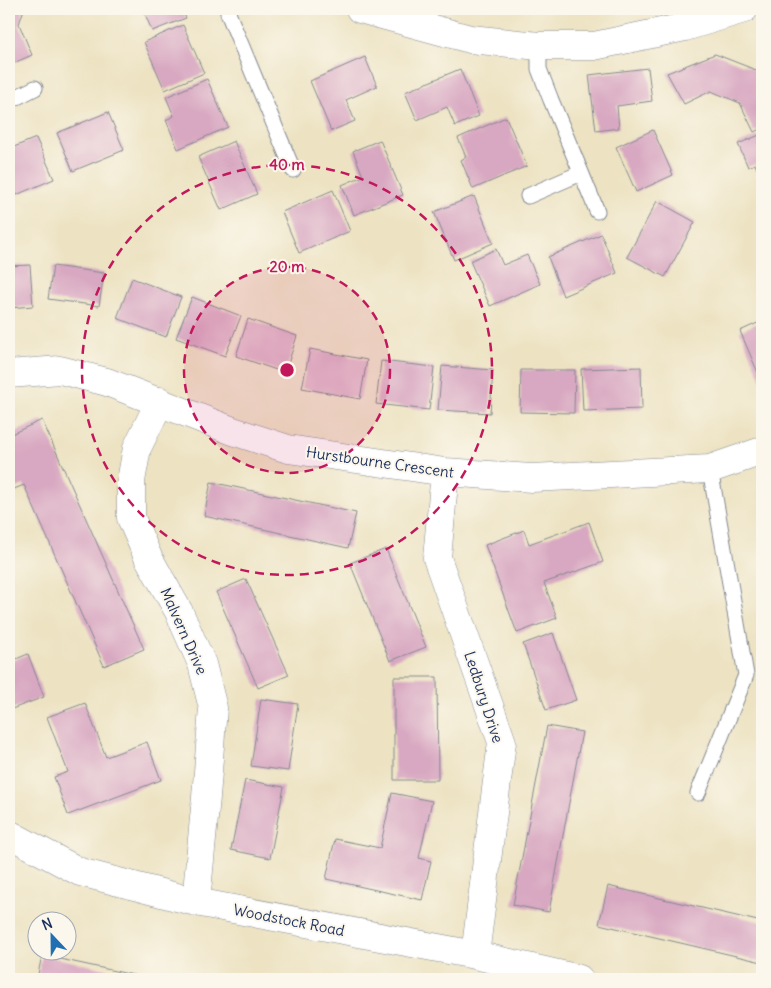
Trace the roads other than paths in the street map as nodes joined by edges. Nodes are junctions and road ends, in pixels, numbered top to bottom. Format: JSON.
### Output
{"nodes":[{"id":1,"x":229,"y":9,"type":"edge"},
{"id":2,"x":360,"y":9,"type":"edge"},
{"id":3,"x":744,"y":9,"type":"edge"},
{"id":4,"x":538,"y":46,"type":"junction"},
{"id":5,"x":35,"y":88,"type":"dead end"},
{"id":6,"x":9,"y":101,"type":"edge"},
{"id":7,"x":293,"y":170,"type":"dead end"},
{"id":8,"x":581,"y":173,"type":"junction"},
{"id":9,"x":528,"y":196,"type":"dead end"},
{"id":10,"x":597,"y":211,"type":"dead end"},
{"id":11,"x":9,"y":374,"type":"edge"},
{"id":12,"x":160,"y":401,"type":"junction"},
{"id":13,"x":762,"y":451,"type":"edge"},
{"id":14,"x":710,"y":469,"type":"junction"},
{"id":15,"x":445,"y":472,"type":"junction"},
{"id":16,"x":698,"y":793,"type":"dead end"},
{"id":17,"x":9,"y":834,"type":"edge"},
{"id":18,"x":196,"y":902,"type":"junction"},
{"id":19,"x":475,"y":955,"type":"junction"},
{"id":20,"x":579,"y":979,"type":"edge"}],
"edges":[{"from":1,"to":7,"type":"lane"},
{"from":2,"to":4,"type":"street"},
{"from":3,"to":4,"type":"street"},
{"from":4,"to":8,"type":"lane"},
{"from":5,"to":6,"type":"lane"},
{"from":8,"to":9,"type":"lane"},
{"from":8,"to":10,"type":"lane"},
{"from":11,"to":12,"type":"street","name":"Hurstbourne Crescent"},
{"from":12,"to":15,"type":"street","name":"Hurstbourne Crescent"},
{"from":12,"to":18,"type":"street","name":"Malvern Drive"},
{"from":13,"to":14,"type":"street","name":"Hurstbourne Crescent"},
{"from":14,"to":15,"type":"street","name":"Hurstbourne Crescent"},
{"from":14,"to":16,"type":"lane"},
{"from":15,"to":19,"type":"street","name":"Ledbury Drive"},
{"from":17,"to":18,"type":"street","name":"Woodstock Road"},
{"from":18,"to":19,"type":"street","name":"Woodstock Road"},
{"from":19,"to":20,"type":"street","name":"Woodstock Road"}]}
